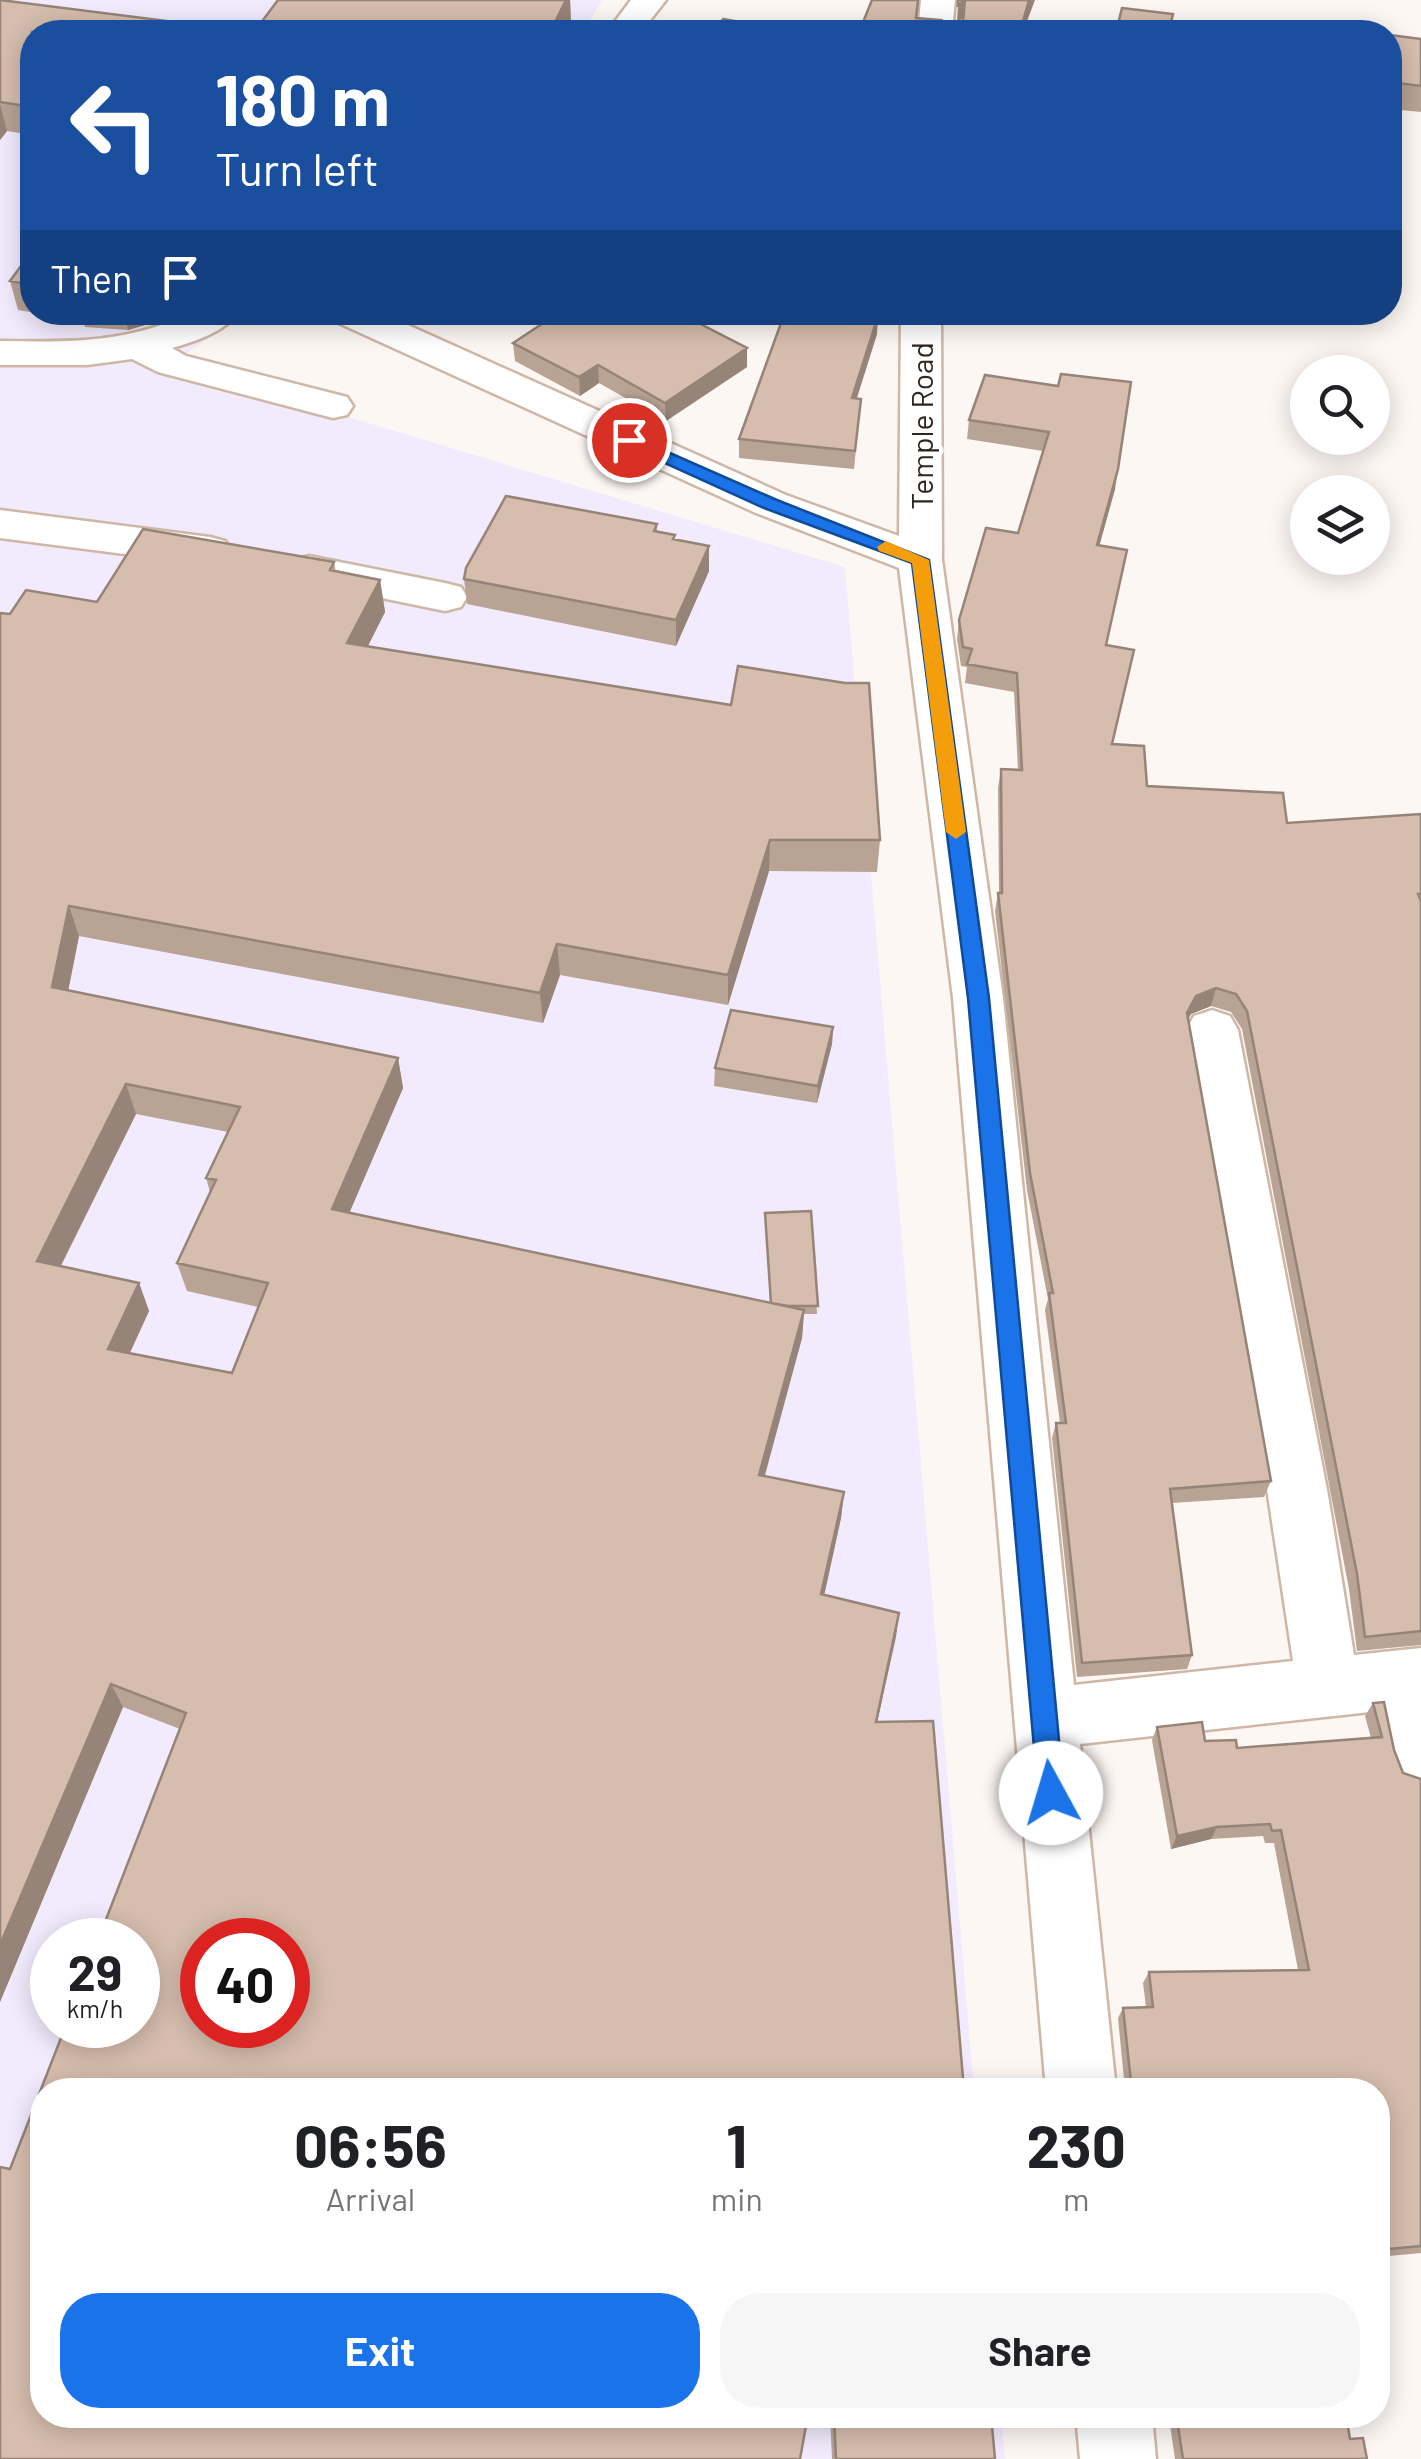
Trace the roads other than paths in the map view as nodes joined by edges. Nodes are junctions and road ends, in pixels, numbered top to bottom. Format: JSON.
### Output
{"nodes":[{"id":1,"x":649,"y":0,"type":"edge"},
{"id":2,"x":633,"y":20,"type":"edge"},
{"id":3,"x":189,"y":325,"type":"edge"},
{"id":4,"x":375,"y":325,"type":"edge"},
{"id":5,"x":921,"y":325,"type":"edge"},
{"id":6,"x":140,"y":346,"type":"junction"},
{"id":7,"x":0,"y":353,"type":"edge"},
{"id":8,"x":333,"y":406,"type":"dead end"},
{"id":9,"x":0,"y":524,"type":"edge"},
{"id":10,"x":920,"y":560,"type":"junction"},
{"id":11,"x":445,"y":597,"type":"dead end"},
{"id":12,"x":1212,"y":1030,"type":"dead end"},
{"id":13,"x":1412,"y":1677,"type":"edge"},
{"id":14,"x":1328,"y":1687,"type":"junction"},
{"id":15,"x":1043,"y":1718,"type":"junction"},
{"id":16,"x":1421,"y":1762,"type":"edge"},
{"id":17,"x":1080,"y":2078,"type":"edge"},
{"id":18,"x":1115,"y":2428,"type":"edge"},
{"id":19,"x":1118,"y":2459,"type":"edge"}],
"edges":[{"from":1,"to":2,"type":"street"},
{"from":3,"to":6,"type":"street"},
{"from":4,"to":10,"type":"street"},
{"from":5,"to":10,"type":"street","name":"Temple Road"},
{"from":6,"to":7,"type":"street"},
{"from":6,"to":8,"type":"street"},
{"from":9,"to":11,"type":"street"},
{"from":10,"to":15,"type":"street","name":"Temple Road"},
{"from":12,"to":14,"type":"street"},
{"from":13,"to":14,"type":"street"},
{"from":13,"to":16,"type":"street"},
{"from":14,"to":15,"type":"street"},
{"from":15,"to":17,"type":"street","name":"Temple Road"},
{"from":18,"to":19,"type":"street"}]}
